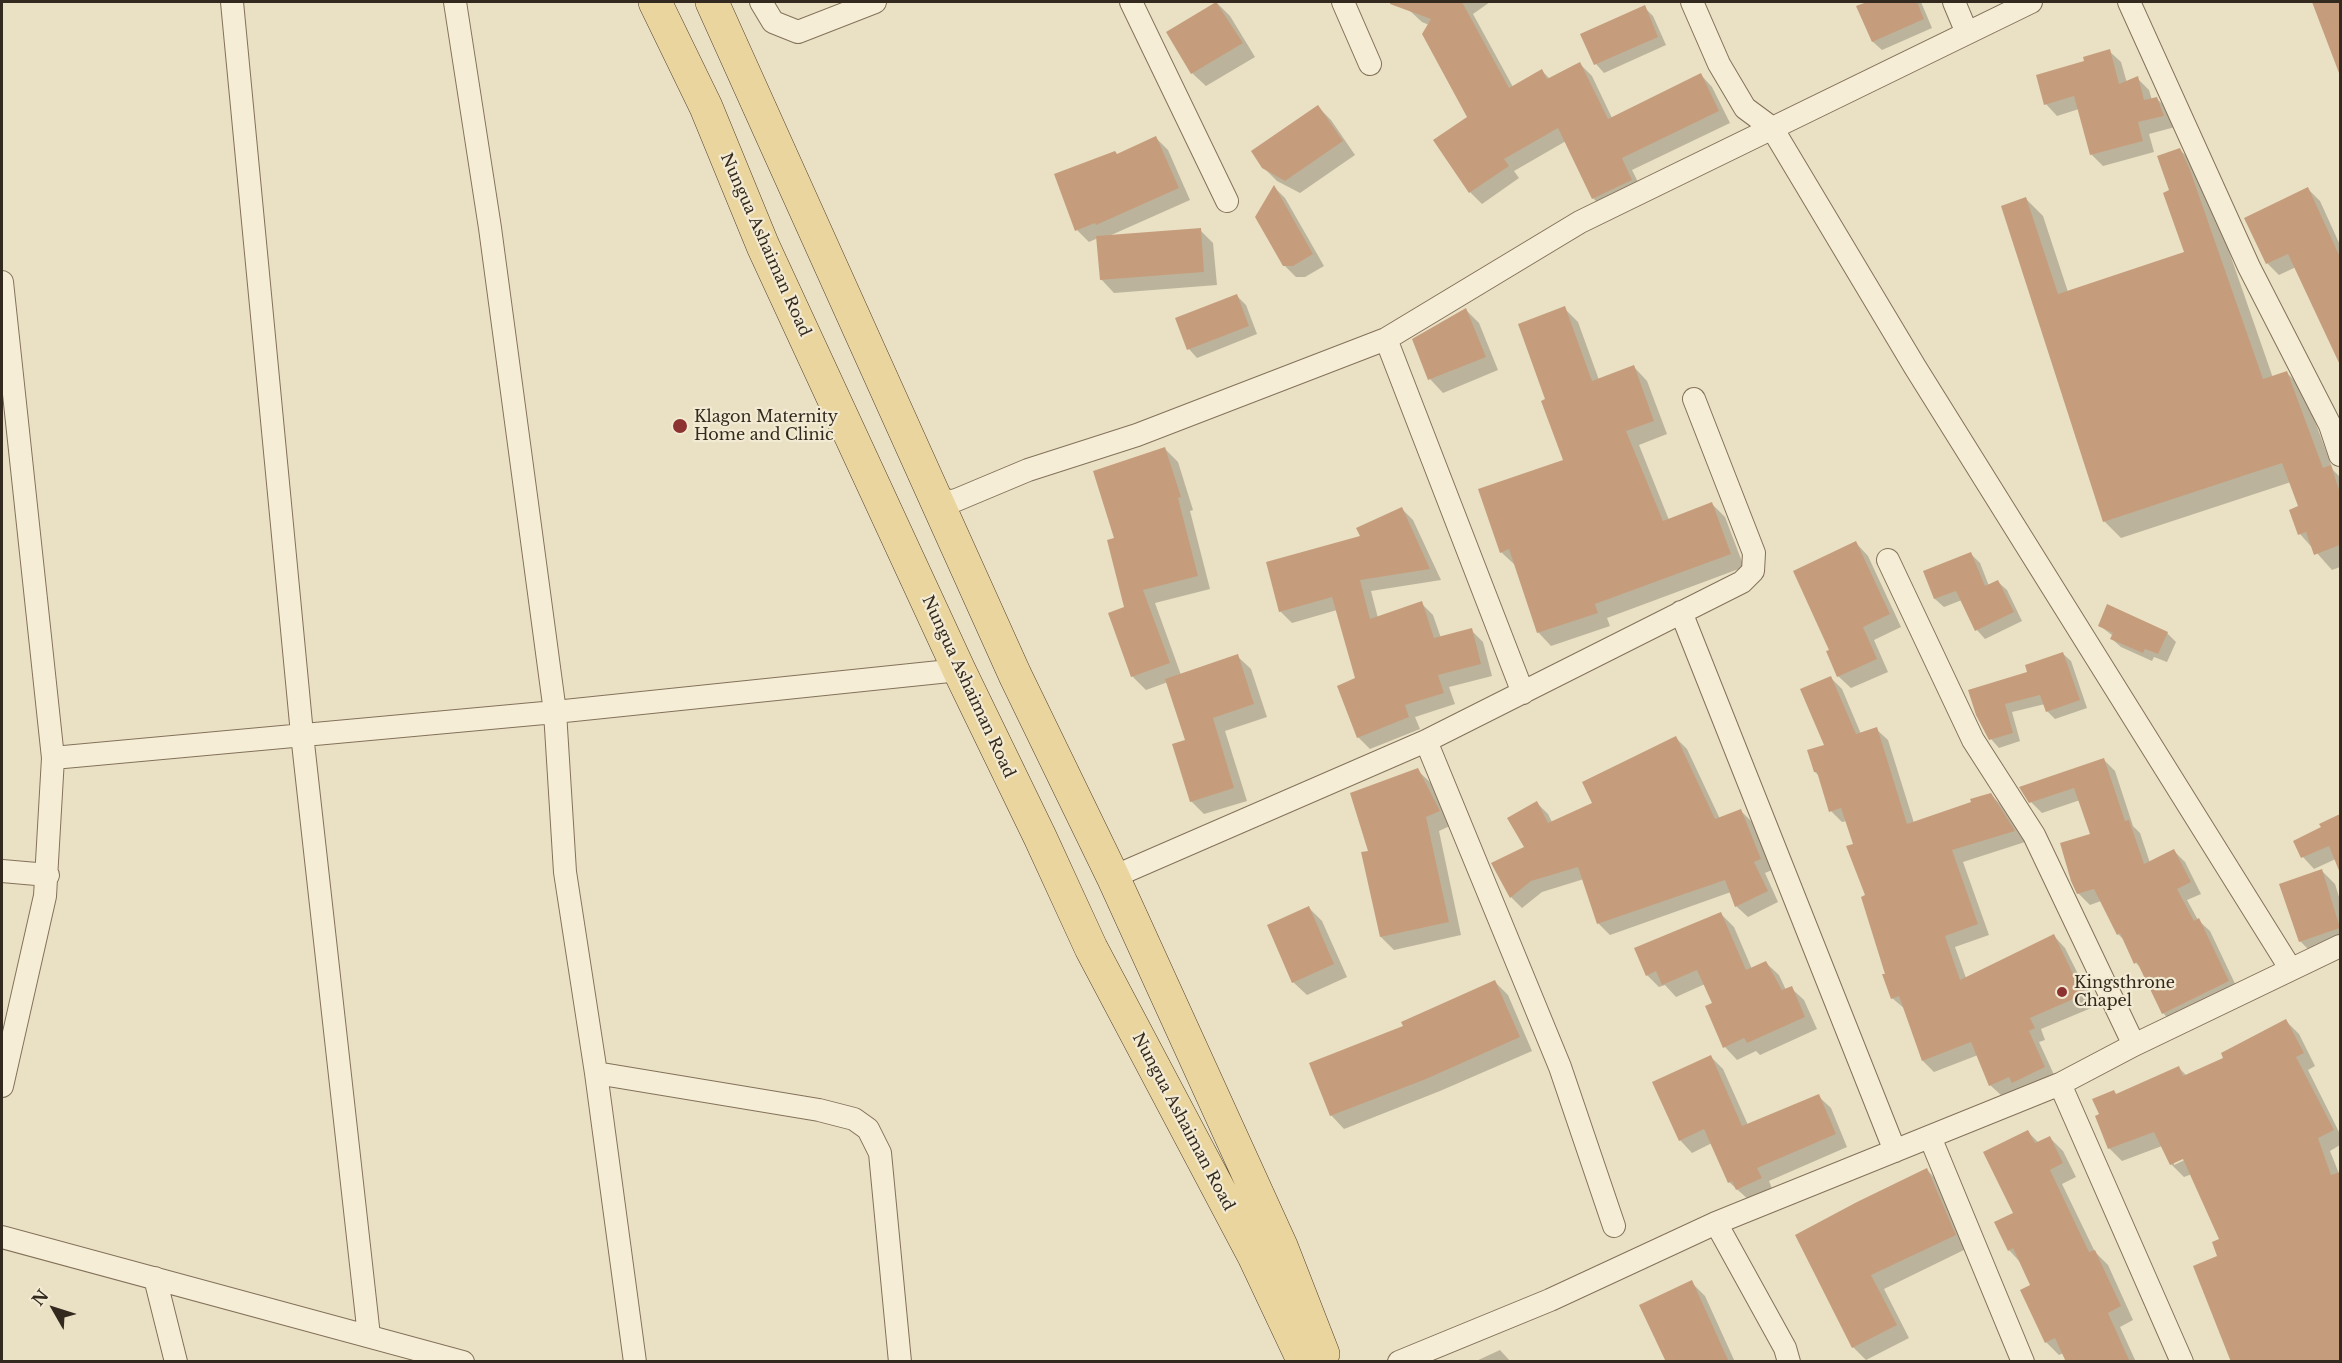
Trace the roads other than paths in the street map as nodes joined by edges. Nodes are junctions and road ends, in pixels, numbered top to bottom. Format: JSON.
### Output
{"nodes":[{"id":1,"x":232,"y":2,"type":"edge"},
{"id":2,"x":455,"y":2,"type":"edge"},
{"id":3,"x":655,"y":2,"type":"edge"},
{"id":4,"x":712,"y":2,"type":"edge"},
{"id":5,"x":761,"y":2,"type":"edge"},
{"id":6,"x":875,"y":2,"type":"edge"},
{"id":7,"x":1131,"y":2,"type":"edge"},
{"id":8,"x":1343,"y":2,"type":"edge"},
{"id":9,"x":1692,"y":2,"type":"edge"},
{"id":10,"x":1954,"y":2,"type":"edge"},
{"id":11,"x":2031,"y":2,"type":"edge"},
{"id":12,"x":2129,"y":2,"type":"edge"},
{"id":13,"x":1967,"y":33,"type":"junction"},
{"id":14,"x":1370,"y":64,"type":"dead end"},
{"id":15,"x":1772,"y":128,"type":"junction"},
{"id":16,"x":1227,"y":201,"type":"dead end"},
{"id":17,"x":2,"y":282,"type":"edge"},
{"id":18,"x":1386,"y":339,"type":"junction"},
{"id":19,"x":1694,"y":399,"type":"dead end"},
{"id":20,"x":2335,"y":422,"type":"edge"},
{"id":21,"x":2340,"y":455,"type":"edge"},
{"id":22,"x":938,"y":500,"type":"junction"},
{"id":23,"x":1888,"y":560,"type":"dead end"},
{"id":24,"x":1681,"y":612,"type":"junction"},
{"id":25,"x":959,"y":670,"type":"junction"},
{"id":26,"x":1523,"y":693,"type":"junction"},
{"id":27,"x":555,"y":712,"type":"junction"},
{"id":28,"x":302,"y":734,"type":"junction"},
{"id":29,"x":1426,"y":741,"type":"junction"},
{"id":30,"x":53,"y":758,"type":"junction"},
{"id":31,"x":2,"y":871,"type":"edge"},
{"id":32,"x":48,"y":875,"type":"junction"},
{"id":33,"x":1113,"y":877,"type":"junction"},
{"id":34,"x":2340,"y":946,"type":"edge"},
{"id":35,"x":2290,"y":968,"type":"junction"},
{"id":36,"x":2134,"y":1045,"type":"junction"},
{"id":37,"x":596,"y":1073,"type":"junction"},
{"id":38,"x":2060,"y":1084,"type":"junction"},
{"id":39,"x":2,"y":1086,"type":"edge"},
{"id":40,"x":1930,"y":1137,"type":"junction"},
{"id":41,"x":1895,"y":1151,"type":"junction"},
{"id":42,"x":1716,"y":1223,"type":"junction"},
{"id":43,"x":1614,"y":1226,"type":"dead end"},
{"id":44,"x":2,"y":1237,"type":"edge"},
{"id":45,"x":155,"y":1278,"type":"junction"},
{"id":46,"x":369,"y":1336,"type":"junction"},
{"id":47,"x":412,"y":1355,"type":"edge"},
{"id":48,"x":1309,"y":1358,"type":"edge"},
{"id":49,"x":176,"y":1362,"type":"edge"},
{"id":50,"x":463,"y":1362,"type":"edge"},
{"id":51,"x":634,"y":1362,"type":"edge"},
{"id":52,"x":900,"y":1362,"type":"edge"},
{"id":53,"x":1399,"y":1362,"type":"edge"},
{"id":54,"x":1789,"y":1362,"type":"edge"},
{"id":55,"x":2023,"y":1362,"type":"edge"},
{"id":56,"x":2182,"y":1362,"type":"edge"}],
"edges":[{"from":1,"to":28,"type":"street"},
{"from":2,"to":27,"type":"street"},
{"from":3,"to":25,"type":"main road","name":"Nungua Ashaiman Road"},
{"from":4,"to":22,"type":"main road","name":"Nungua Ashaiman Road"},
{"from":5,"to":6,"type":"street"},
{"from":7,"to":16,"type":"street"},
{"from":8,"to":14,"type":"street"},
{"from":9,"to":15,"type":"street"},
{"from":10,"to":13,"type":"street"},
{"from":11,"to":13,"type":"street"},
{"from":12,"to":20,"type":"street"},
{"from":13,"to":15,"type":"street"},
{"from":15,"to":18,"type":"street"},
{"from":15,"to":35,"type":"street"},
{"from":17,"to":30,"type":"street"},
{"from":18,"to":22,"type":"street"},
{"from":18,"to":26,"type":"street"},
{"from":19,"to":24,"type":"street"},
{"from":20,"to":21,"type":"street"},
{"from":22,"to":33,"type":"main road","name":"Nungua Ashaiman Road"},
{"from":23,"to":36,"type":"street"},
{"from":24,"to":26,"type":"street"},
{"from":24,"to":41,"type":"street"},
{"from":25,"to":27,"type":"street"},
{"from":25,"to":48,"type":"main road","name":"Nungua Ashaiman Road"},
{"from":26,"to":29,"type":"street"},
{"from":27,"to":28,"type":"street"},
{"from":27,"to":37,"type":"street"},
{"from":28,"to":30,"type":"street"},
{"from":28,"to":46,"type":"street"},
{"from":29,"to":33,"type":"street"},
{"from":29,"to":43,"type":"street"},
{"from":30,"to":32,"type":"street"},
{"from":31,"to":32,"type":"street"},
{"from":32,"to":39,"type":"street"},
{"from":33,"to":48,"type":"main road","name":"Nungua Ashaiman Road"},
{"from":34,"to":35,"type":"street"},
{"from":35,"to":36,"type":"street"},
{"from":36,"to":38,"type":"street"},
{"from":37,"to":51,"type":"street"},
{"from":37,"to":52,"type":"street"},
{"from":38,"to":40,"type":"street"},
{"from":38,"to":56,"type":"street"},
{"from":40,"to":41,"type":"street"},
{"from":40,"to":55,"type":"street"},
{"from":41,"to":42,"type":"street"},
{"from":42,"to":53,"type":"street"},
{"from":42,"to":54,"type":"street"},
{"from":44,"to":45,"type":"street"},
{"from":45,"to":46,"type":"street"},
{"from":45,"to":49,"type":"street"},
{"from":46,"to":47,"type":"street"},
{"from":47,"to":50,"type":"street"}]}
